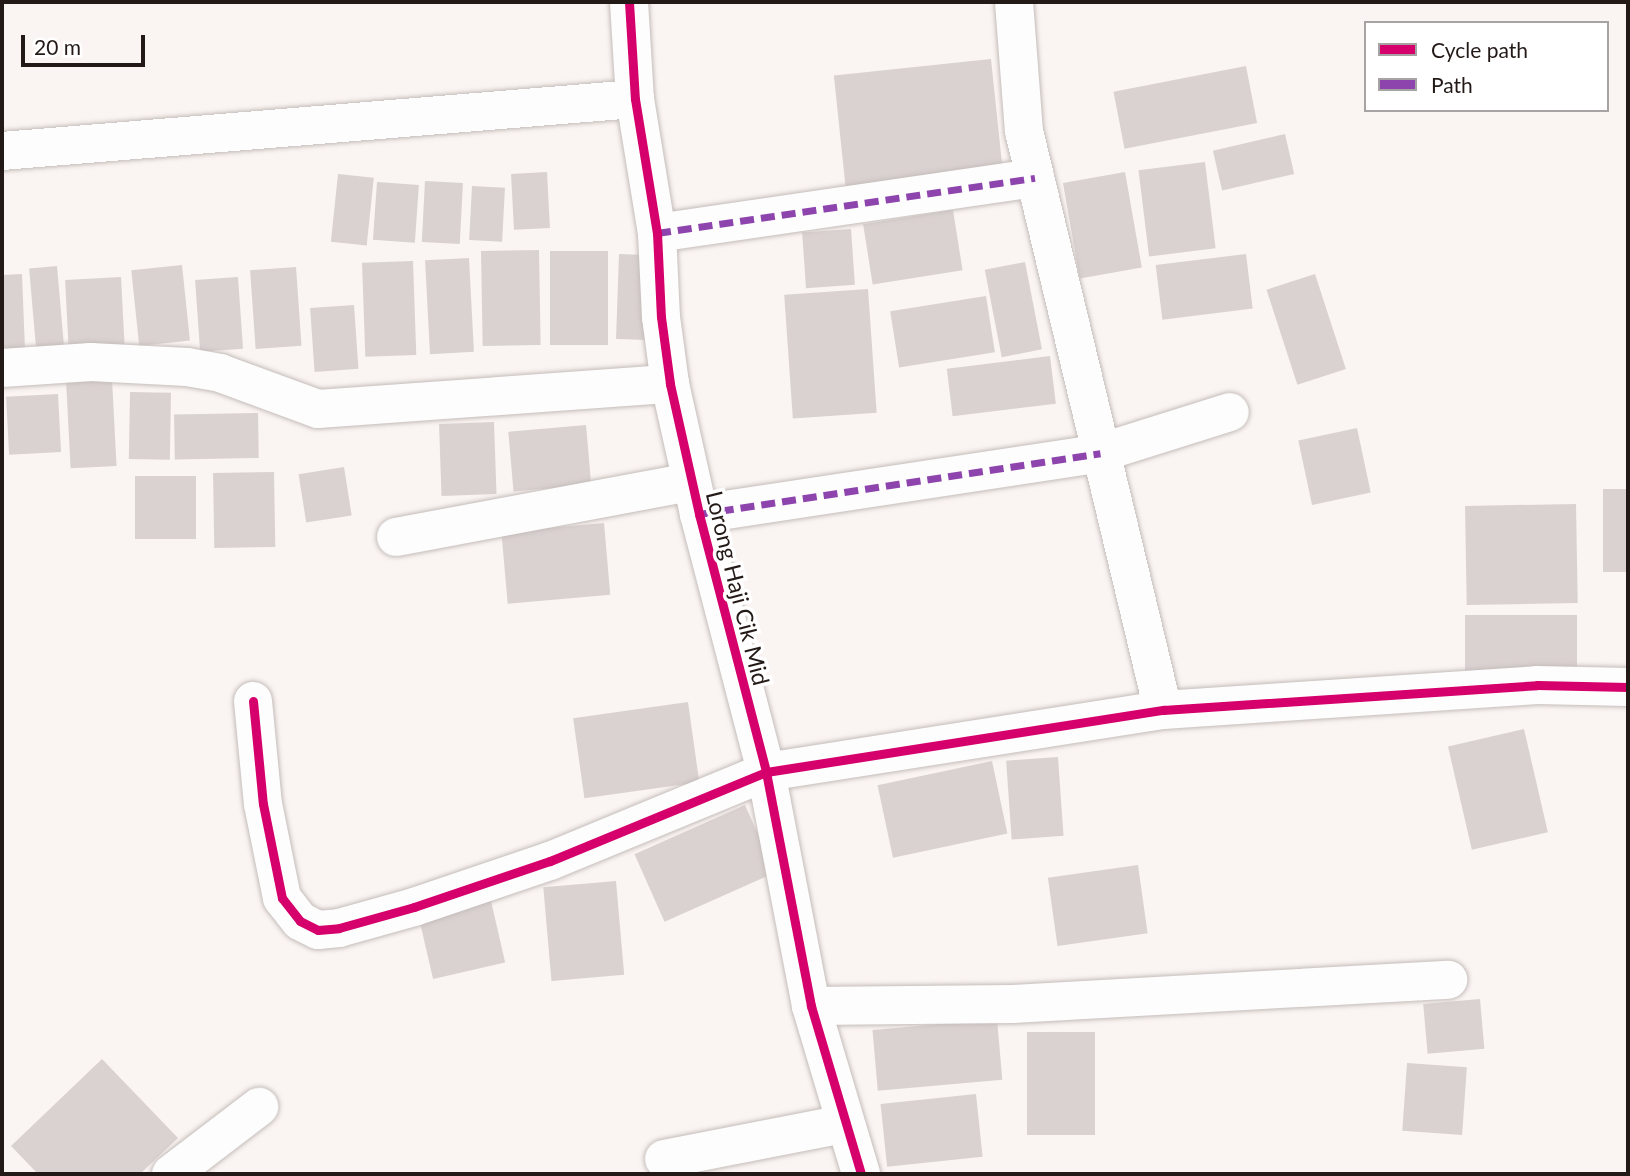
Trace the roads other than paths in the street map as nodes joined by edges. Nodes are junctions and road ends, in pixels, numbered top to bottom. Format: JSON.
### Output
{"nodes":[{"id":1,"x":629,"y":2,"type":"edge"},
{"id":2,"x":1014,"y":2,"type":"edge"},
{"id":3,"x":635,"y":99,"type":"junction"},
{"id":4,"x":2,"y":151,"type":"edge"},
{"id":5,"x":1035,"y":178,"type":"junction"},
{"id":6,"x":657,"y":233,"type":"junction"},
{"id":7,"x":2,"y":368,"type":"edge"},
{"id":8,"x":670,"y":384,"type":"junction"},
{"id":9,"x":1230,"y":412,"type":"dead end"},
{"id":10,"x":1100,"y":453,"type":"junction"},
{"id":11,"x":695,"y":498,"type":"junction"},
{"id":12,"x":396,"y":537,"type":"dead end"},
{"id":13,"x":1628,"y":687,"type":"edge"},
{"id":14,"x":253,"y":701,"type":"dead end"},
{"id":15,"x":1163,"y":710,"type":"junction"},
{"id":16,"x":766,"y":772,"type":"junction"},
{"id":17,"x":1448,"y":980,"type":"dead end"},
{"id":18,"x":811,"y":1006,"type":"junction"},
{"id":19,"x":259,"y":1107,"type":"dead end"},
{"id":20,"x":844,"y":1124,"type":"junction"},
{"id":21,"x":664,"y":1159,"type":"dead end"},
{"id":22,"x":171,"y":1174,"type":"edge"},
{"id":23,"x":861,"y":1174,"type":"edge"}],
"edges":[{"from":1,"to":3,"type":"street","name":"Lorong Haji Cik Mid"},
{"from":2,"to":5,"type":"street"},
{"from":3,"to":4,"type":"street"},
{"from":3,"to":6,"type":"street","name":"Lorong Haji Cik Mid"},
{"from":5,"to":6,"type":"street"},
{"from":5,"to":10,"type":"street"},
{"from":6,"to":8,"type":"street","name":"Lorong Haji Cik Mid"},
{"from":7,"to":8,"type":"street"},
{"from":8,"to":11,"type":"street","name":"Lorong Haji Cik Mid"},
{"from":9,"to":10,"type":"street"},
{"from":10,"to":11,"type":"street"},
{"from":10,"to":15,"type":"street"},
{"from":11,"to":12,"type":"street"},
{"from":11,"to":16,"type":"street","name":"Lorong Haji Cik Mid"},
{"from":13,"to":15,"type":"street"},
{"from":14,"to":16,"type":"street"},
{"from":15,"to":16,"type":"street"},
{"from":16,"to":18,"type":"street","name":"Lorong Haji Cik Mid"},
{"from":17,"to":18,"type":"street"},
{"from":18,"to":20,"type":"street","name":"Lorong Haji Cik Mid"},
{"from":19,"to":22,"type":"street"},
{"from":20,"to":21,"type":"street"},
{"from":20,"to":23,"type":"street","name":"Lorong Haji Cik Mid"}]}
